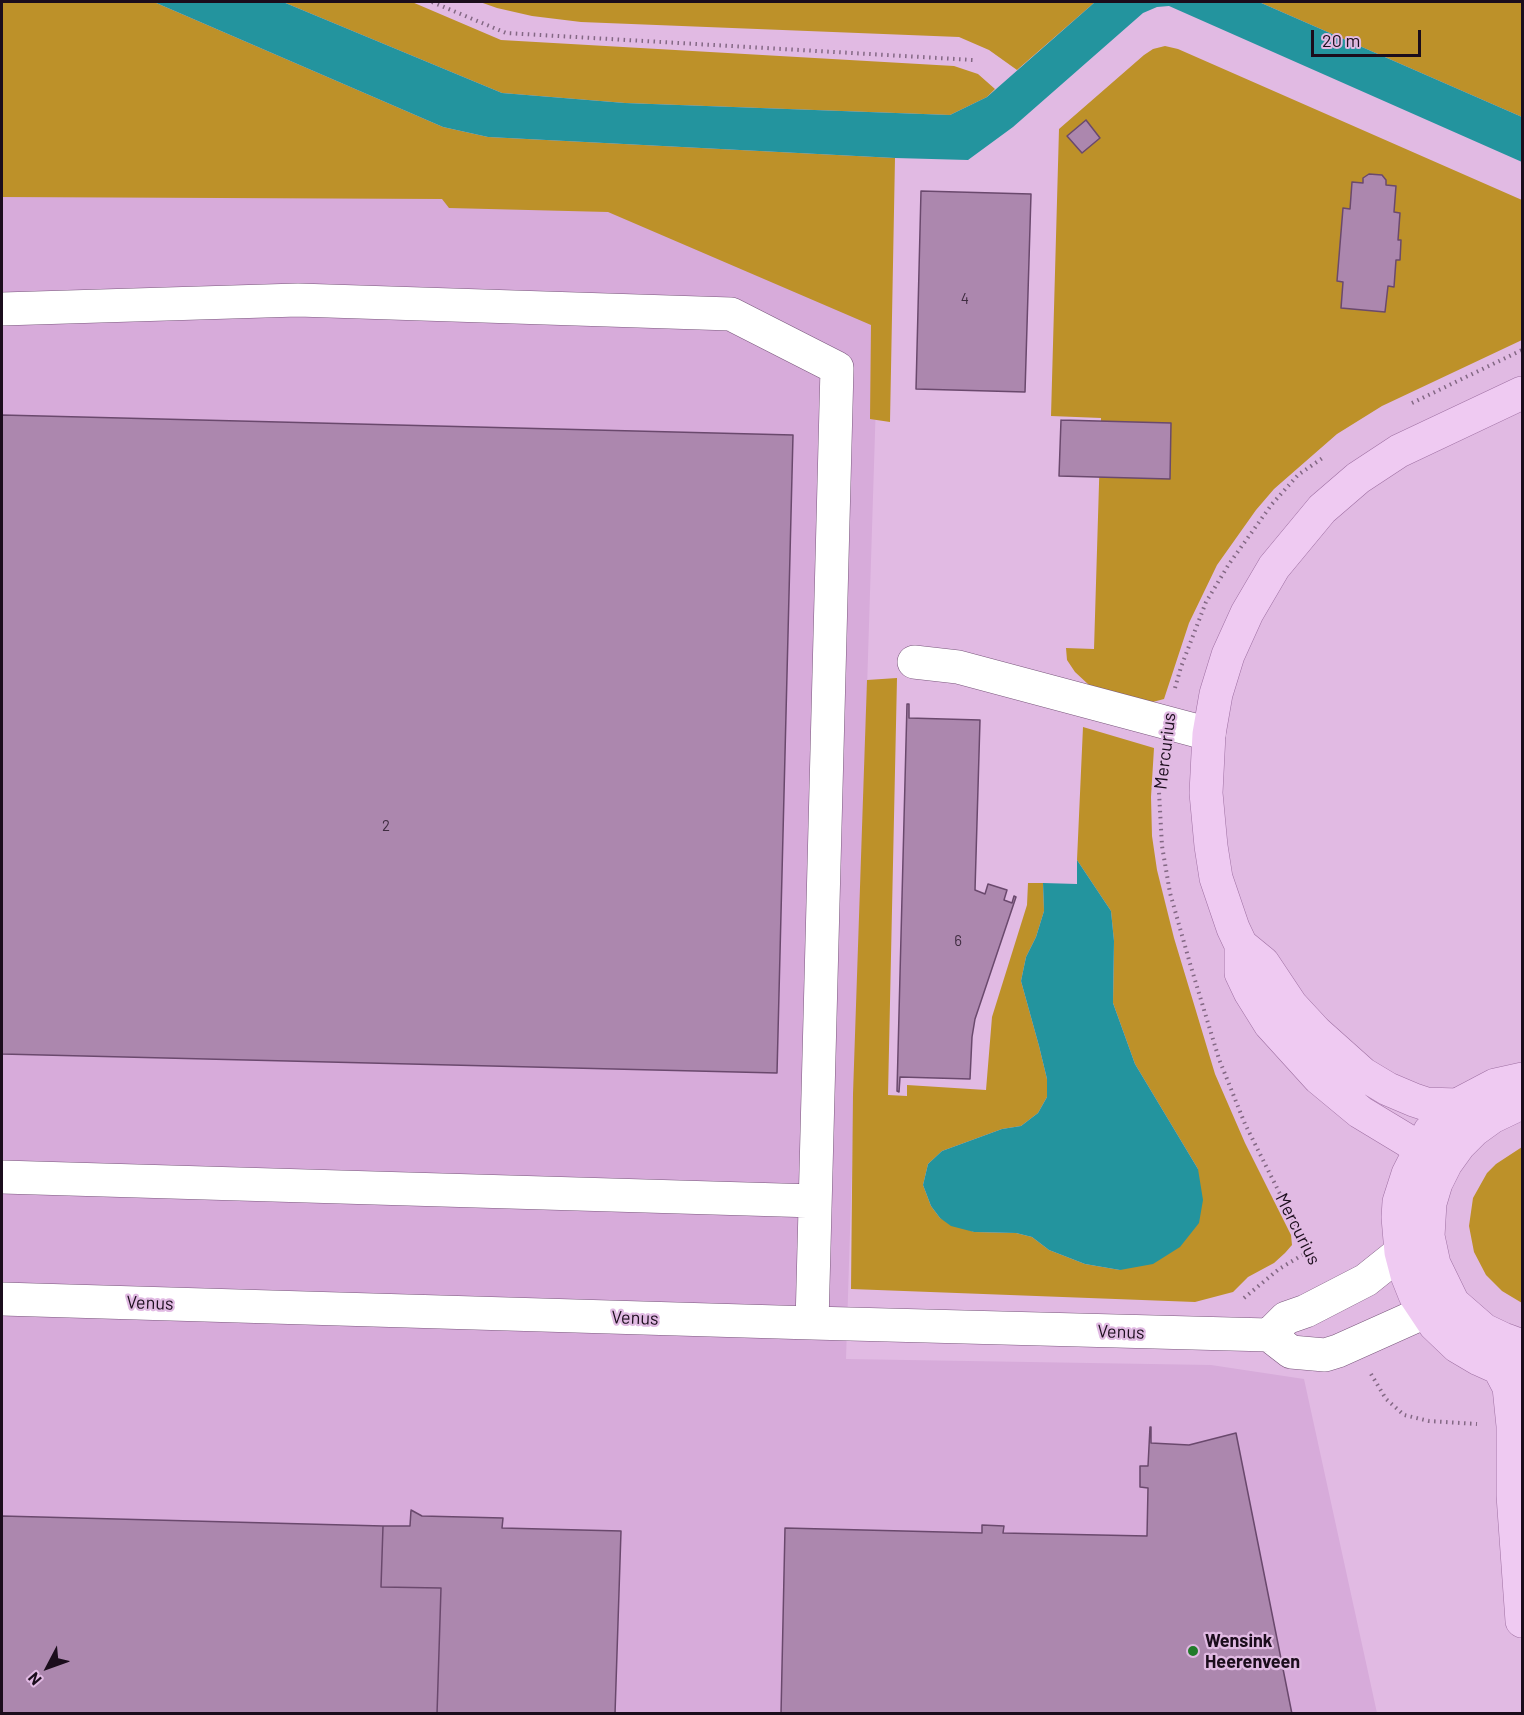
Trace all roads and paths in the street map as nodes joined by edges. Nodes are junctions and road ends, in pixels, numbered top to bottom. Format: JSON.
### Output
{"nodes":[{"id":1,"x":432,"y":2,"type":"edge"},
{"id":2,"x":973,"y":60,"type":"dead end"},
{"id":3,"x":2,"y":309,"type":"edge"},
{"id":4,"x":1522,"y":350,"type":"edge"},
{"id":5,"x":1522,"y":393,"type":"edge"},
{"id":6,"x":1405,"y":406,"type":"dead end"},
{"id":7,"x":1330,"y":453,"type":"dead end"},
{"id":8,"x":914,"y":662,"type":"dead end"},
{"id":9,"x":1167,"y":724,"type":"junction"},
{"id":10,"x":1209,"y":734,"type":"junction"},
{"id":11,"x":1241,"y":945,"type":"junction"},
{"id":12,"x":1522,"y":1079,"type":"edge"},
{"id":13,"x":1522,"y":1089,"type":"edge"},
{"id":14,"x":1457,"y":1105,"type":"junction"},
{"id":15,"x":1419,"y":1150,"type":"junction"},
{"id":16,"x":2,"y":1177,"type":"edge"},
{"id":17,"x":1436,"y":1183,"type":"junction"},
{"id":18,"x":815,"y":1201,"type":"junction"},
{"id":19,"x":1309,"y":1251,"type":"junction"},
{"id":20,"x":1401,"y":1252,"type":"junction"},
{"id":21,"x":1318,"y":1268,"type":"dead end"},
{"id":22,"x":2,"y":1299,"type":"edge"},
{"id":23,"x":1439,"y":1307,"type":"junction"},
{"id":24,"x":812,"y":1323,"type":"junction"},
{"id":25,"x":1204,"y":1334,"type":"junction"},
{"id":26,"x":1269,"y":1335,"type":"junction"},
{"id":27,"x":1522,"y":1346,"type":"edge"},
{"id":28,"x":1367,"y":1365,"type":"dead end"},
{"id":29,"x":1511,"y":1372,"type":"edge"},
{"id":30,"x":1482,"y":1424,"type":"dead end"},
{"id":31,"x":1522,"y":1622,"type":"edge"}],
"edges":[{"from":1,"to":2,"type":"path"},
{"from":3,"to":18,"type":"street"},
{"from":4,"to":6,"type":"path"},
{"from":5,"to":10,"type":"main road"},
{"from":7,"to":9,"type":"path","name":"Mercurius"},
{"from":8,"to":9,"type":"street"},
{"from":9,"to":10,"type":"street"},
{"from":9,"to":19,"type":"path","name":"Mercurius"},
{"from":10,"to":11,"type":"main road"},
{"from":11,"to":14,"type":"main road"},
{"from":11,"to":15,"type":"main road"},
{"from":12,"to":14,"type":"main road"},
{"from":13,"to":17,"type":"main road"},
{"from":14,"to":15,"type":"main road"},
{"from":15,"to":17,"type":"main road"},
{"from":15,"to":20,"type":"main road"},
{"from":16,"to":18,"type":"street"},
{"from":17,"to":23,"type":"main road"},
{"from":18,"to":24,"type":"street"},
{"from":19,"to":21,"type":"path","name":"Mercurius"},
{"from":19,"to":25,"type":"path"},
{"from":20,"to":23,"type":"main road"},
{"from":20,"to":26,"type":"street"},
{"from":22,"to":24,"type":"street","name":"Venus"},
{"from":23,"to":26,"type":"street"},
{"from":23,"to":27,"type":"main road"},
{"from":23,"to":29,"type":"main road"},
{"from":24,"to":25,"type":"street","name":"Venus"},
{"from":25,"to":26,"type":"street","name":"Venus"},
{"from":28,"to":30,"type":"path"},
{"from":29,"to":31,"type":"main road"}]}
